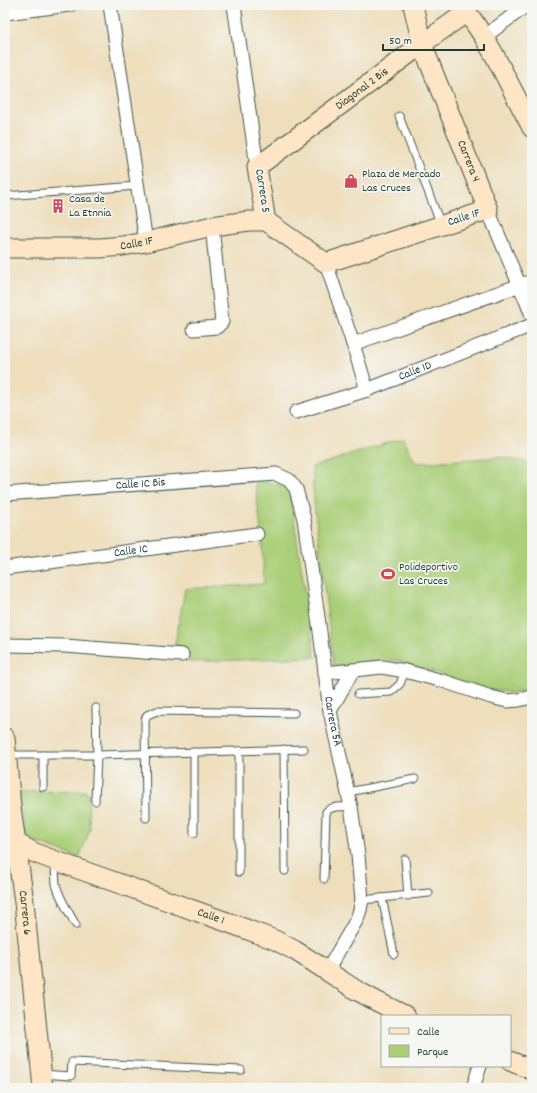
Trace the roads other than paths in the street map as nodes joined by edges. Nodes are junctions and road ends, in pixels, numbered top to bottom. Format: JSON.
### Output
{"nodes":[{"id":1,"x":70,"y":5,"type":"edge"},
{"id":2,"x":110,"y":5,"type":"edge"},
{"id":3,"x":234,"y":5,"type":"edge"},
{"id":4,"x":413,"y":5,"type":"edge"},
{"id":5,"x":527,"y":5,"type":"edge"},
{"id":6,"x":468,"y":7,"type":"edge"},
{"id":7,"x":5,"y":13,"type":"edge"},
{"id":8,"x":484,"y":37,"type":"junction"},
{"id":9,"x":422,"y":44,"type":"junction"},
{"id":10,"x":399,"y":116,"type":"dead end"},
{"id":11,"x":532,"y":128,"type":"edge"},
{"id":12,"x":258,"y":167,"type":"junction"},
{"id":13,"x":138,"y":186,"type":"junction"},
{"id":14,"x":5,"y":196,"type":"edge"},
{"id":15,"x":488,"y":210,"type":"junction"},
{"id":16,"x":266,"y":221,"type":"junction"},
{"id":17,"x":212,"y":226,"type":"junction"},
{"id":18,"x":442,"y":226,"type":"junction"},
{"id":19,"x":146,"y":242,"type":"junction"},
{"id":20,"x":5,"y":248,"type":"edge"},
{"id":21,"x":326,"y":263,"type":"junction"},
{"id":22,"x":526,"y":283,"type":"edge"},
{"id":23,"x":532,"y":315,"type":"edge"},
{"id":24,"x":532,"y":325,"type":"edge"},
{"id":25,"x":194,"y":329,"type":"dead end"},
{"id":26,"x":354,"y":344,"type":"junction"},
{"id":27,"x":367,"y":390,"type":"junction"},
{"id":28,"x":296,"y":412,"type":"dead end"},
{"id":29,"x":276,"y":474,"type":"joint"},
{"id":30,"x":5,"y":494,"type":"edge"},
{"id":31,"x":257,"y":534,"type":"dead end"},
{"id":32,"x":5,"y":568,"type":"edge"},
{"id":33,"x":5,"y":645,"type":"edge"},
{"id":34,"x":182,"y":655,"type":"dead end"},
{"id":35,"x":353,"y":670,"type":"junction"},
{"id":36,"x":405,"y":671,"type":"junction"},
{"id":37,"x":325,"y":673,"type":"junction"},
{"id":38,"x":358,"y":694,"type":"dead end"},
{"id":39,"x":532,"y":697,"type":"edge"},
{"id":40,"x":96,"y":708,"type":"dead end"},
{"id":41,"x":330,"y":711,"type":"junction"},
{"id":42,"x":294,"y":713,"type":"dead end"},
{"id":43,"x":6,"y":746,"type":"edge"},
{"id":44,"x":284,"y":749,"type":"junction"},
{"id":45,"x":304,"y":749,"type":"dead end"},
{"id":46,"x":239,"y":751,"type":"junction"},
{"id":47,"x":194,"y":752,"type":"junction"},
{"id":48,"x":146,"y":753,"type":"junction"},
{"id":49,"x":43,"y":755,"type":"junction"},
{"id":50,"x":97,"y":755,"type":"junction"},
{"id":51,"x":415,"y":779,"type":"dead end"},
{"id":52,"x":43,"y":787,"type":"dead end"},
{"id":53,"x":348,"y":792,"type":"junction"},
{"id":54,"x":95,"y":801,"type":"dead end"},
{"id":55,"x":351,"y":807,"type":"junction"},
{"id":56,"x":146,"y":818,"type":"dead end"},
{"id":57,"x":194,"y":833,"type":"dead end"},
{"id":58,"x":10,"y":840,"type":"edge"},
{"id":59,"x":405,"y":859,"type":"dead end"},
{"id":60,"x":56,"y":861,"type":"junction"},
{"id":61,"x":285,"y":871,"type":"dead end"},
{"id":62,"x":239,"y":872,"type":"dead end"},
{"id":63,"x":324,"y":879,"type":"dead end"},
{"id":64,"x":430,"y":893,"type":"dead end"},
{"id":65,"x":408,"y":896,"type":"junction"},
{"id":66,"x":382,"y":898,"type":"junction"},
{"id":67,"x":362,"y":900,"type":"junction"},
{"id":68,"x":76,"y":925,"type":"dead end"},
{"id":69,"x":394,"y":954,"type":"dead end"},
{"id":70,"x":327,"y":971,"type":"junction"},
{"id":71,"x":404,"y":1015,"type":"edge"},
{"id":72,"x":511,"y":1061,"type":"edge"},
{"id":73,"x":480,"y":1067,"type":"edge"},
{"id":74,"x":241,"y":1070,"type":"dead end"},
{"id":75,"x":532,"y":1070,"type":"edge"},
{"id":76,"x":42,"y":1081,"type":"edge"},
{"id":77,"x":472,"y":1088,"type":"edge"}],
"edges":[{"from":1,"to":7,"type":"street"},
{"from":2,"to":13,"type":"street"},
{"from":3,"to":12,"type":"street","name":"Carrera 5"},
{"from":4,"to":9,"type":"street","name":"Carrera 4"},
{"from":5,"to":8,"type":"street"},
{"from":6,"to":8,"type":"street"},
{"from":6,"to":9,"type":"street","name":"Diagonal 2 Bis"},
{"from":8,"to":11,"type":"street"},
{"from":9,"to":12,"type":"street","name":"Diagonal 2 Bis"},
{"from":9,"to":15,"type":"street","name":"Carrera 4"},
{"from":10,"to":18,"type":"lane"},
{"from":12,"to":16,"type":"street","name":"Carrera 5"},
{"from":13,"to":14,"type":"lane"},
{"from":13,"to":19,"type":"street"},
{"from":15,"to":18,"type":"street","name":"Calle 1F"},
{"from":15,"to":22,"type":"street","name":"Carrera 4"},
{"from":16,"to":17,"type":"street","name":"Calle 1F"},
{"from":16,"to":21,"type":"street","name":"Carrera 5"},
{"from":17,"to":19,"type":"street","name":"Calle 1F"},
{"from":17,"to":25,"type":"street"},
{"from":18,"to":21,"type":"street","name":"Calle 1F"},
{"from":19,"to":20,"type":"street","name":"Calle 1F"},
{"from":21,"to":26,"type":"street"},
{"from":22,"to":23,"type":"street","name":"Carrera 4"},
{"from":22,"to":26,"type":"street"},
{"from":24,"to":27,"type":"street","name":"Calle 1D"},
{"from":26,"to":27,"type":"street"},
{"from":27,"to":28,"type":"street","name":"Calle 1D"},
{"from":29,"to":30,"type":"street","name":"Calle 1C Bis"},
{"from":29,"to":37,"type":"street","name":"Carrera 5A"},
{"from":31,"to":32,"type":"street","name":"Calle 1C"},
{"from":33,"to":34,"type":"street"},
{"from":35,"to":36,"type":"street"},
{"from":35,"to":37,"type":"street"},
{"from":35,"to":41,"type":"street"},
{"from":36,"to":38,"type":"lane"},
{"from":36,"to":39,"type":"street"},
{"from":37,"to":41,"type":"street","name":"Carrera 5A"},
{"from":40,"to":50,"type":"lane"},
{"from":41,"to":53,"type":"street","name":"Carrera 5A"},
{"from":42,"to":48,"type":"lane"},
{"from":43,"to":49,"type":"lane"},
{"from":43,"to":58,"type":"street","name":"Carrera 6"},
{"from":44,"to":45,"type":"lane"},
{"from":44,"to":46,"type":"lane"},
{"from":44,"to":61,"type":"lane"},
{"from":46,"to":47,"type":"lane"},
{"from":46,"to":62,"type":"lane"},
{"from":47,"to":48,"type":"lane"},
{"from":47,"to":57,"type":"lane"},
{"from":48,"to":50,"type":"lane"},
{"from":48,"to":56,"type":"lane"},
{"from":49,"to":50,"type":"lane"},
{"from":49,"to":52,"type":"lane"},
{"from":50,"to":54,"type":"lane"},
{"from":51,"to":53,"type":"lane"},
{"from":53,"to":55,"type":"street","name":"Carrera 5A"},
{"from":55,"to":63,"type":"lane"},
{"from":55,"to":67,"type":"street","name":"Carrera 5A"},
{"from":58,"to":60,"type":"street","name":"Calle 1"},
{"from":58,"to":76,"type":"street","name":"Carrera 6"},
{"from":59,"to":65,"type":"lane"},
{"from":60,"to":68,"type":"lane"},
{"from":60,"to":70,"type":"street","name":"Calle 1"},
{"from":64,"to":65,"type":"lane"},
{"from":65,"to":66,"type":"lane"},
{"from":66,"to":67,"type":"lane"},
{"from":66,"to":69,"type":"lane"},
{"from":67,"to":70,"type":"street","name":"Carrera 5A"},
{"from":70,"to":71,"type":"street","name":"Calle 1"},
{"from":72,"to":75,"type":"street"},
{"from":73,"to":77,"type":"street"},
{"from":74,"to":76,"type":"lane"}]}
